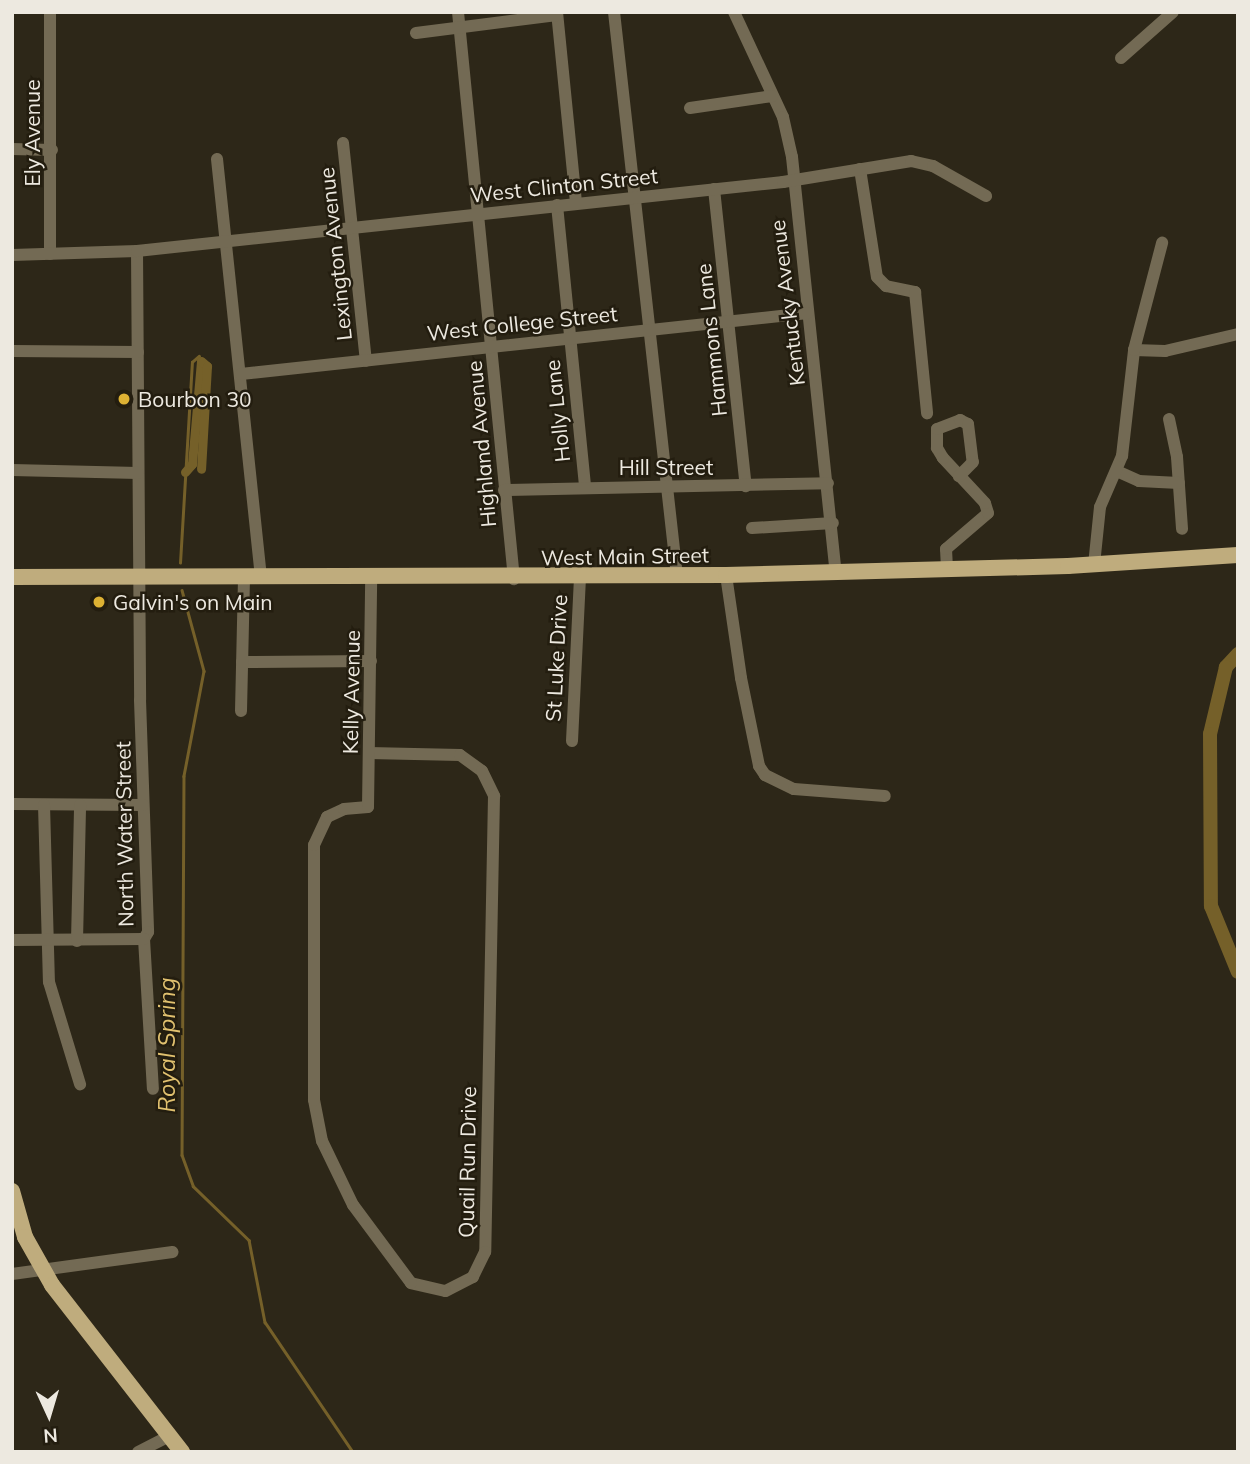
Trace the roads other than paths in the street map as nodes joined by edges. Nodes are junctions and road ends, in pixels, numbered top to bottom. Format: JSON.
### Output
{"nodes":[{"id":1,"x":50,"y":12,"type":"edge"},
{"id":2,"x":458,"y":12,"type":"edge"},
{"id":3,"x":614,"y":12,"type":"edge"},
{"id":4,"x":734,"y":12,"type":"edge"},
{"id":5,"x":1173,"y":12,"type":"edge"},
{"id":6,"x":557,"y":14,"type":"edge"},
{"id":7,"x":459,"y":29,"type":"junction"},
{"id":8,"x":416,"y":33,"type":"dead end"},
{"id":9,"x":1121,"y":58,"type":"dead end"},
{"id":10,"x":772,"y":96,"type":"junction"},
{"id":11,"x":690,"y":108,"type":"dead end"},
{"id":12,"x":343,"y":143,"type":"dead end"},
{"id":13,"x":12,"y":149,"type":"edge"},
{"id":14,"x":52,"y":150,"type":"junction"},
{"id":15,"x":217,"y":159,"type":"dead end"},
{"id":16,"x":860,"y":169,"type":"junction"},
{"id":17,"x":792,"y":180,"type":"junction"},
{"id":18,"x":714,"y":189,"type":"junction"},
{"id":19,"x":986,"y":196,"type":"dead end"},
{"id":20,"x":634,"y":197,"type":"junction"},
{"id":21,"x":576,"y":203,"type":"junction"},
{"id":22,"x":557,"y":205,"type":"junction"},
{"id":23,"x":477,"y":214,"type":"junction"},
{"id":24,"x":352,"y":228,"type":"junction"},
{"id":25,"x":225,"y":242,"type":"junction"},
{"id":26,"x":1162,"y":243,"type":"dead end"},
{"id":27,"x":137,"y":251,"type":"junction"},
{"id":28,"x":50,"y":254,"type":"junction"},
{"id":29,"x":12,"y":255,"type":"edge"},
{"id":30,"x":807,"y":313,"type":"junction"},
{"id":31,"x":728,"y":320,"type":"junction"},
{"id":32,"x":649,"y":328,"type":"junction"},
{"id":33,"x":1238,"y":334,"type":"edge"},
{"id":34,"x":569,"y":337,"type":"junction"},
{"id":35,"x":491,"y":345,"type":"junction"},
{"id":36,"x":1133,"y":350,"type":"junction"},
{"id":37,"x":12,"y":351,"type":"edge"},
{"id":38,"x":138,"y":352,"type":"junction"},
{"id":39,"x":366,"y":361,"type":"junction"},
{"id":40,"x":241,"y":374,"type":"junction"},
{"id":41,"x":927,"y":413,"type":"dead end"},
{"id":42,"x":1169,"y":419,"type":"dead end"},
{"id":43,"x":12,"y":470,"type":"edge"},
{"id":44,"x":1119,"y":472,"type":"junction"},
{"id":45,"x":138,"y":473,"type":"junction"},
{"id":46,"x":960,"y":476,"type":"dead end"},
{"id":47,"x":828,"y":483,"type":"junction"},
{"id":48,"x":1179,"y":483,"type":"junction"},
{"id":49,"x":667,"y":486,"type":"junction"},
{"id":50,"x":746,"y":486,"type":"junction"},
{"id":51,"x":585,"y":487,"type":"junction"},
{"id":52,"x":504,"y":490,"type":"junction"},
{"id":53,"x":832,"y":523,"type":"junction"},
{"id":54,"x":752,"y":528,"type":"dead end"},
{"id":55,"x":1182,"y":529,"type":"dead end"},
{"id":56,"x":1238,"y":555,"type":"edge"},
{"id":57,"x":1094,"y":565,"type":"junction"},
{"id":58,"x":947,"y":568,"type":"junction"},
{"id":59,"x":836,"y":573,"type":"junction"},
{"id":60,"x":726,"y":575,"type":"junction"},
{"id":61,"x":139,"y":576,"type":"junction"},
{"id":62,"x":677,"y":576,"type":"junction"},
{"id":63,"x":12,"y":577,"type":"edge"},
{"id":64,"x":253,"y":577,"type":"junction"},
{"id":65,"x":371,"y":578,"type":"junction"},
{"id":66,"x":580,"y":578,"type":"junction"},
{"id":67,"x":514,"y":579,"type":"junction"},
{"id":68,"x":371,"y":661,"type":"junction"},
{"id":69,"x":242,"y":662,"type":"junction"},
{"id":70,"x":241,"y":711,"type":"dead end"},
{"id":71,"x":572,"y":741,"type":"dead end"},
{"id":72,"x":369,"y":752,"type":"junction"},
{"id":73,"x":885,"y":796,"type":"dead end"},
{"id":74,"x":12,"y":804,"type":"edge"},
{"id":75,"x":44,"y":805,"type":"junction"},
{"id":76,"x":79,"y":805,"type":"junction"},
{"id":77,"x":143,"y":805,"type":"junction"},
{"id":78,"x":368,"y":807,"type":"joint"},
{"id":79,"x":12,"y":940,"type":"edge"},
{"id":80,"x":144,"y":940,"type":"junction"},
{"id":81,"x":47,"y":941,"type":"junction"},
{"id":82,"x":77,"y":941,"type":"junction"},
{"id":83,"x":80,"y":1084,"type":"dead end"},
{"id":84,"x":153,"y":1089,"type":"dead end"},
{"id":85,"x":12,"y":1191,"type":"edge"},
{"id":86,"x":173,"y":1252,"type":"dead end"},
{"id":87,"x":42,"y":1269,"type":"junction"},
{"id":88,"x":12,"y":1274,"type":"edge"},
{"id":89,"x":170,"y":1436,"type":"junction"},
{"id":90,"x":138,"y":1452,"type":"edge"},
{"id":91,"x":182,"y":1452,"type":"edge"}],
"edges":[{"from":1,"to":14,"type":"street","name":"Ely Avenue"},
{"from":2,"to":7,"type":"street","name":"Highland Avenue"},
{"from":3,"to":20,"type":"street"},
{"from":4,"to":10,"type":"street","name":"Kentucky Avenue"},
{"from":5,"to":9,"type":"street"},
{"from":6,"to":7,"type":"street"},
{"from":6,"to":21,"type":"street"},
{"from":7,"to":8,"type":"street"},
{"from":7,"to":23,"type":"street","name":"Highland Avenue"},
{"from":10,"to":11,"type":"street"},
{"from":10,"to":17,"type":"street","name":"Kentucky Avenue"},
{"from":12,"to":24,"type":"street","name":"Lexington Avenue"},
{"from":13,"to":14,"type":"street"},
{"from":14,"to":28,"type":"street","name":"Ely Avenue"},
{"from":15,"to":25,"type":"street"},
{"from":16,"to":17,"type":"street","name":"West Clinton Street"},
{"from":16,"to":19,"type":"street","name":"West Clinton Street"},
{"from":16,"to":41,"type":"street"},
{"from":17,"to":18,"type":"street","name":"West Clinton Street"},
{"from":17,"to":30,"type":"street","name":"Kentucky Avenue"},
{"from":18,"to":20,"type":"street","name":"West Clinton Street"},
{"from":18,"to":31,"type":"street","name":"Hammons Lane"},
{"from":20,"to":21,"type":"street","name":"West Clinton Street"},
{"from":20,"to":32,"type":"street"},
{"from":21,"to":22,"type":"street","name":"West Clinton Street"},
{"from":22,"to":23,"type":"street","name":"West Clinton Street"},
{"from":22,"to":34,"type":"street","name":"Holly Lane"},
{"from":23,"to":24,"type":"street","name":"West Clinton Street"},
{"from":23,"to":35,"type":"street","name":"Highland Avenue"},
{"from":24,"to":25,"type":"street","name":"West Clinton Street"},
{"from":24,"to":39,"type":"street","name":"Lexington Avenue"},
{"from":25,"to":27,"type":"street","name":"West Clinton Street"},
{"from":25,"to":40,"type":"street"},
{"from":26,"to":36,"type":"street"},
{"from":27,"to":28,"type":"street","name":"West Clinton Street"},
{"from":27,"to":38,"type":"street","name":"North Water Street"},
{"from":28,"to":29,"type":"street","name":"West Clinton Street"},
{"from":30,"to":31,"type":"street","name":"West College Street"},
{"from":30,"to":47,"type":"street","name":"Kentucky Avenue"},
{"from":31,"to":32,"type":"street","name":"West College Street"},
{"from":31,"to":50,"type":"street","name":"Hammons Lane"},
{"from":32,"to":34,"type":"street","name":"West College Street"},
{"from":32,"to":49,"type":"street"},
{"from":33,"to":36,"type":"street"},
{"from":34,"to":35,"type":"street","name":"West College Street"},
{"from":34,"to":51,"type":"street","name":"Holly Lane"},
{"from":35,"to":39,"type":"street","name":"West College Street"},
{"from":35,"to":52,"type":"street","name":"Highland Avenue"},
{"from":36,"to":44,"type":"street"},
{"from":37,"to":38,"type":"street"},
{"from":38,"to":45,"type":"street","name":"North Water Street"},
{"from":39,"to":40,"type":"street","name":"West College Street"},
{"from":40,"to":64,"type":"street"},
{"from":42,"to":48,"type":"street"},
{"from":43,"to":45,"type":"street"},
{"from":44,"to":48,"type":"street"},
{"from":44,"to":57,"type":"street"},
{"from":45,"to":61,"type":"street","name":"North Water Street"},
{"from":46,"to":58,"type":"street"},
{"from":47,"to":50,"type":"street","name":"Hill Street"},
{"from":47,"to":53,"type":"street","name":"Kentucky Avenue"},
{"from":48,"to":55,"type":"street"},
{"from":49,"to":50,"type":"street","name":"Hill Street"},
{"from":49,"to":51,"type":"street","name":"Hill Street"},
{"from":49,"to":62,"type":"street"},
{"from":51,"to":52,"type":"street","name":"Hill Street"},
{"from":52,"to":67,"type":"street","name":"Highland Avenue"},
{"from":53,"to":54,"type":"street"},
{"from":53,"to":59,"type":"street","name":"Kentucky Avenue"},
{"from":56,"to":57,"type":"main road","name":"West Main Street"},
{"from":57,"to":58,"type":"main road","name":"West Main Street"},
{"from":58,"to":59,"type":"main road","name":"West Main Street"},
{"from":59,"to":60,"type":"main road","name":"West Main Street"},
{"from":60,"to":62,"type":"main road","name":"West Main Street"},
{"from":60,"to":73,"type":"street"},
{"from":61,"to":63,"type":"main road","name":"West Main Street"},
{"from":61,"to":64,"type":"main road","name":"West Main Street"},
{"from":61,"to":77,"type":"street","name":"North Water Street"},
{"from":62,"to":66,"type":"main road","name":"West Main Street"},
{"from":64,"to":65,"type":"main road","name":"West Main Street"},
{"from":64,"to":69,"type":"street"},
{"from":65,"to":67,"type":"main road","name":"West Main Street"},
{"from":65,"to":68,"type":"street","name":"Kelly Avenue"},
{"from":66,"to":67,"type":"main road","name":"West Main Street"},
{"from":66,"to":71,"type":"street","name":"St Luke Drive"},
{"from":68,"to":69,"type":"street"},
{"from":68,"to":72,"type":"street","name":"Kelly Avenue"},
{"from":69,"to":70,"type":"street"},
{"from":72,"to":78,"type":"street","name":"Kelly Avenue"},
{"from":72,"to":78,"type":"street","name":"Quail Run Drive"},
{"from":74,"to":75,"type":"street"},
{"from":75,"to":76,"type":"street"},
{"from":75,"to":81,"type":"street"},
{"from":76,"to":77,"type":"street"},
{"from":76,"to":82,"type":"street"},
{"from":77,"to":80,"type":"street","name":"North Water Street"},
{"from":79,"to":81,"type":"street"},
{"from":80,"to":82,"type":"street"},
{"from":80,"to":84,"type":"street","name":"North Water Street"},
{"from":81,"to":82,"type":"street"},
{"from":81,"to":83,"type":"street"},
{"from":85,"to":87,"type":"main road"},
{"from":86,"to":87,"type":"street"},
{"from":87,"to":88,"type":"street"},
{"from":87,"to":89,"type":"main road"},
{"from":89,"to":90,"type":"street"},
{"from":89,"to":91,"type":"main road"}]}
